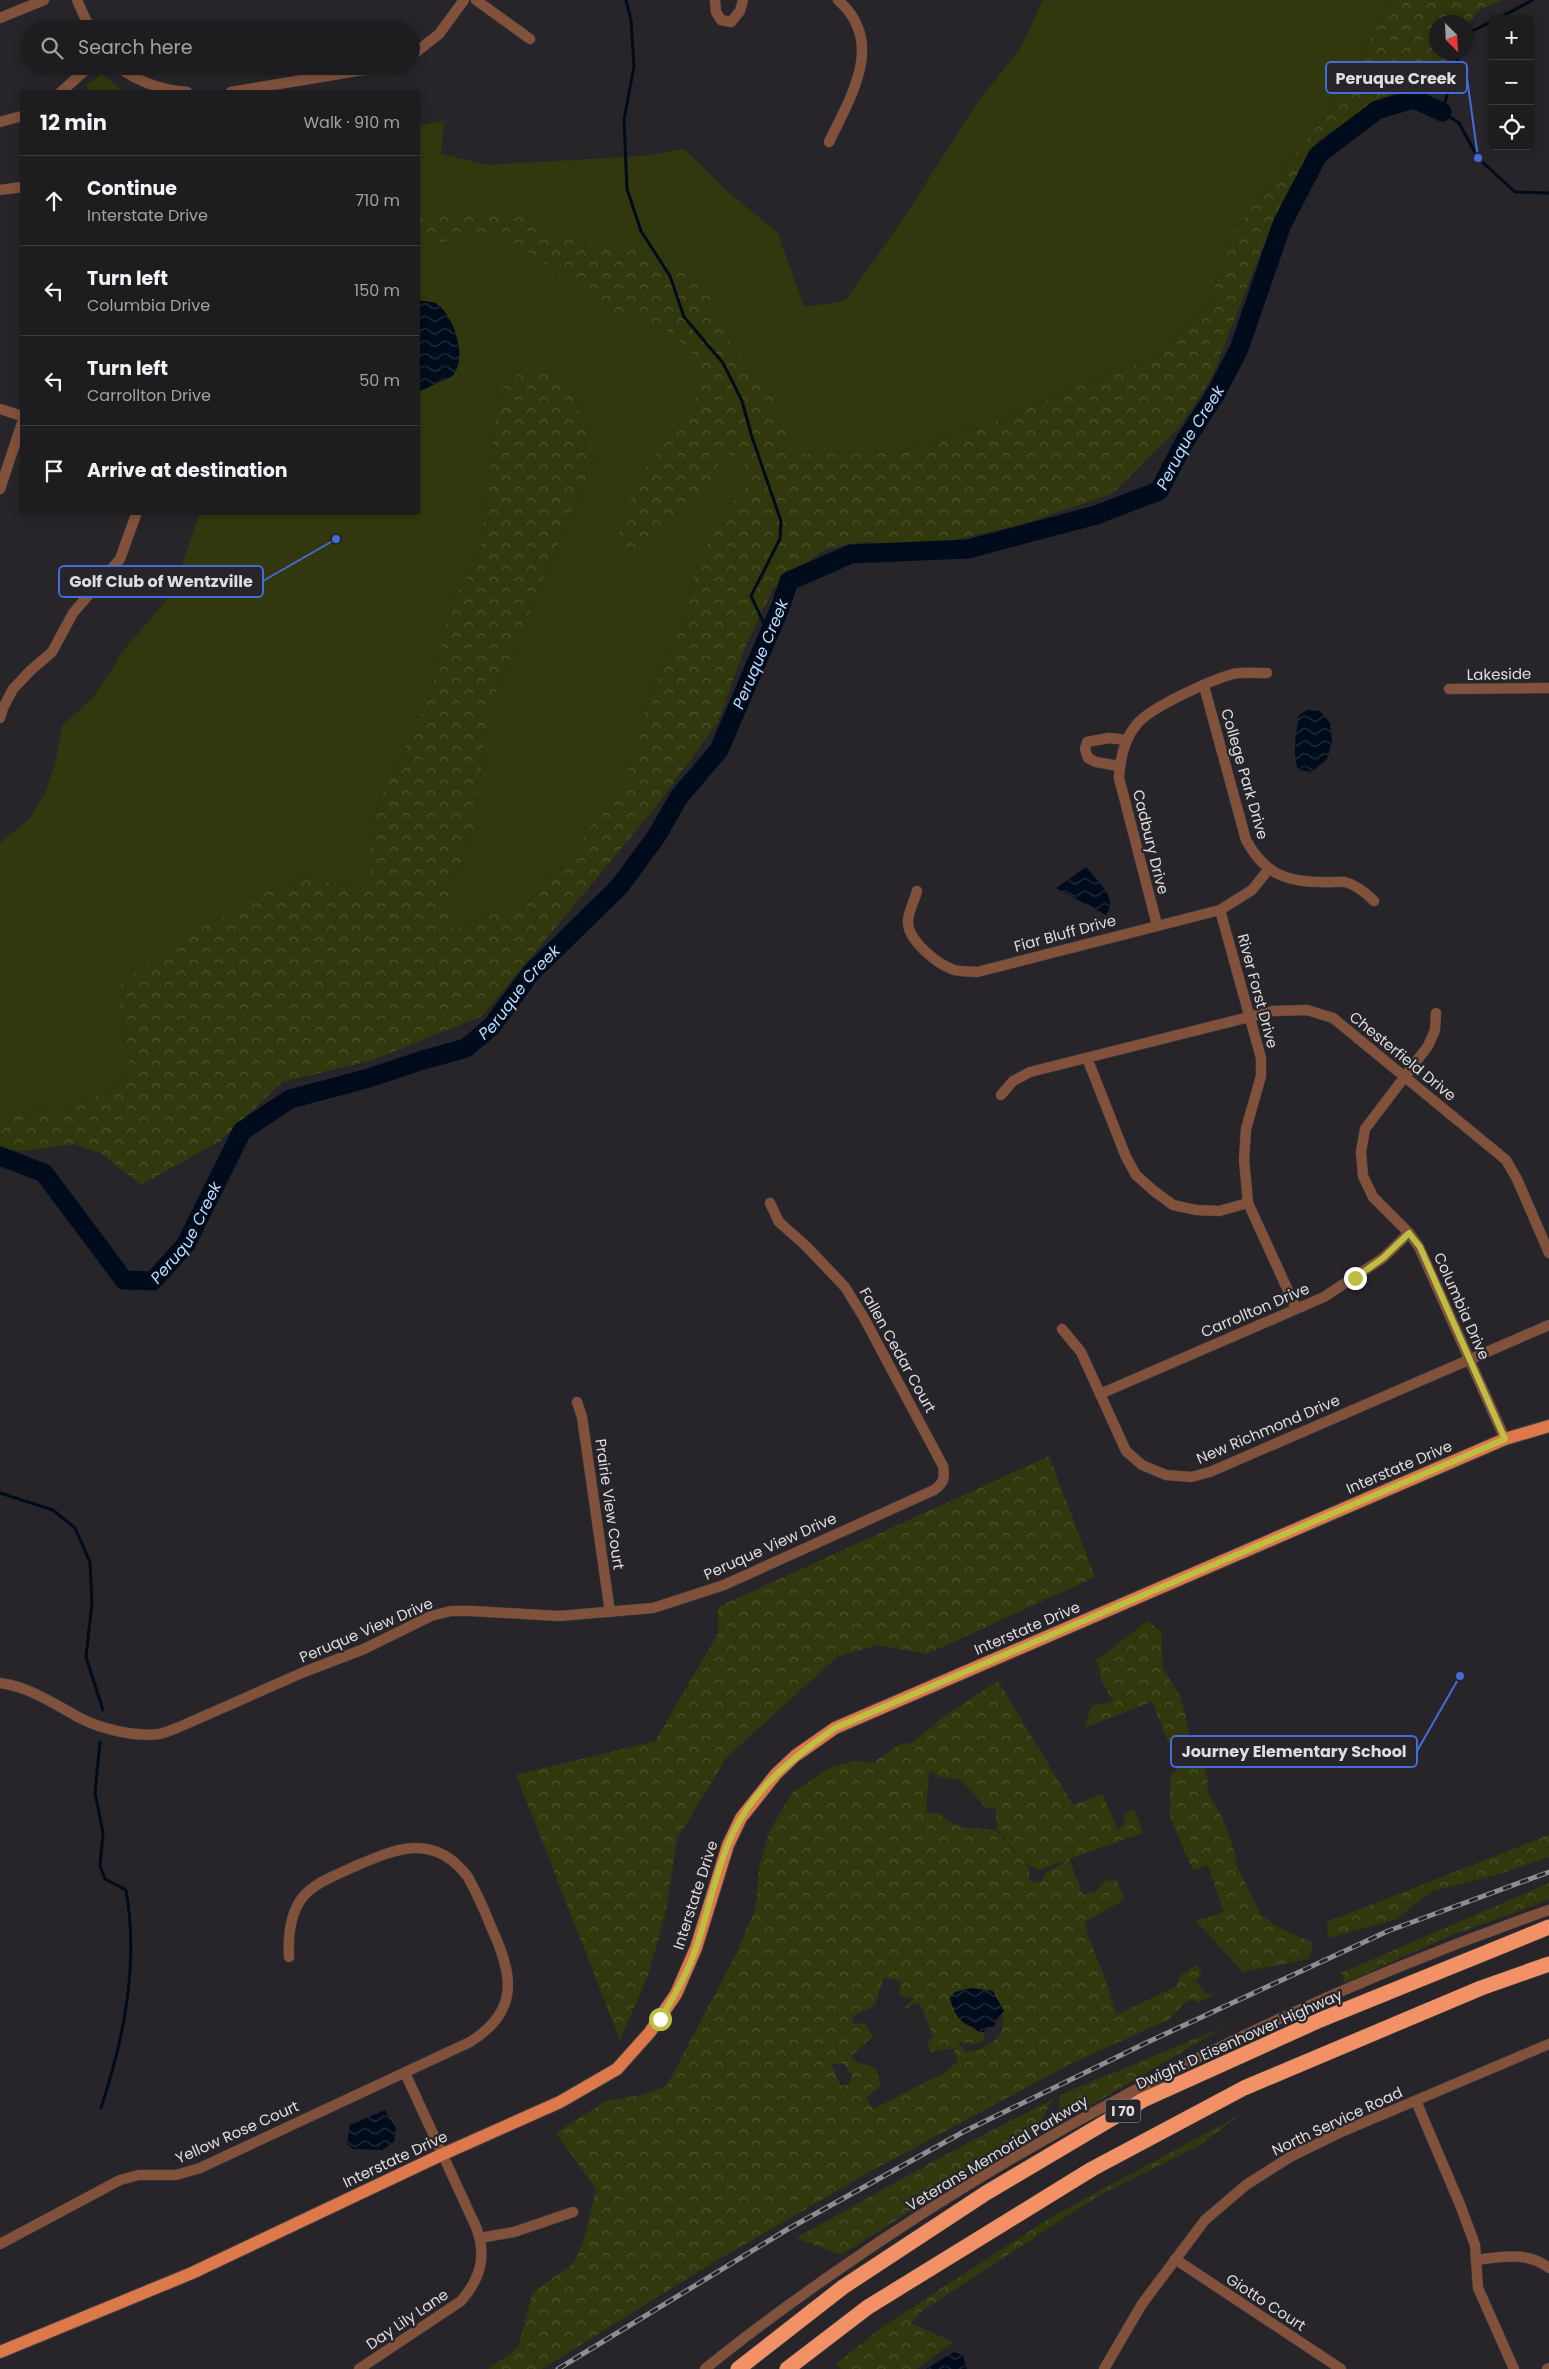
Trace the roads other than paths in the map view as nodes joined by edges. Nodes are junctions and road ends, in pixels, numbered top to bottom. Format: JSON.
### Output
{"nodes":[{"id":1,"x":44,"y":0,"type":"edge"},
{"id":2,"x":77,"y":0,"type":"edge"},
{"id":3,"x":464,"y":0,"type":"edge"},
{"id":4,"x":476,"y":0,"type":"edge"},
{"id":5,"x":715,"y":0,"type":"edge"},
{"id":6,"x":743,"y":0,"type":"edge"},
{"id":7,"x":838,"y":0,"type":"edge"},
{"id":8,"x":850,"y":5,"type":"edge"},
{"id":9,"x":0,"y":18,"type":"edge"},
{"id":10,"x":86,"y":20,"type":"edge"},
{"id":11,"x":530,"y":39,"type":"dead end"},
{"id":12,"x":420,"y":49,"type":"edge"},
{"id":13,"x":80,"y":75,"type":"edge"},
{"id":14,"x":130,"y":75,"type":"edge"},
{"id":15,"x":333,"y":75,"type":"edge"},
{"id":16,"x":63,"y":90,"type":"edge"},
{"id":17,"x":169,"y":90,"type":"edge"},
{"id":18,"x":243,"y":90,"type":"edge"},
{"id":19,"x":20,"y":117,"type":"edge"},
{"id":20,"x":0,"y":122,"type":"edge"},
{"id":21,"x":829,"y":142,"type":"dead end"},
{"id":22,"x":20,"y":187,"type":"edge"},
{"id":23,"x":0,"y":190,"type":"edge"},
{"id":24,"x":0,"y":409,"type":"edge"},
{"id":25,"x":20,"y":415,"type":"edge"},
{"id":26,"x":20,"y":429,"type":"edge"},
{"id":27,"x":0,"y":489,"type":"edge"},
{"id":28,"x":136,"y":515,"type":"edge"},
{"id":29,"x":1267,"y":673,"type":"dead end"},
{"id":30,"x":1204,"y":686,"type":"junction"},
{"id":31,"x":1549,"y":688,"type":"edge"},
{"id":32,"x":1449,"y":689,"type":"dead end"},
{"id":33,"x":0,"y":718,"type":"edge"},
{"id":34,"x":1127,"y":740,"type":"junction"},
{"id":35,"x":1120,"y":766,"type":"junction"},
{"id":36,"x":1268,"y":870,"type":"junction"},
{"id":37,"x":917,"y":891,"type":"dead end"},
{"id":38,"x":1374,"y":901,"type":"dead end"},
{"id":39,"x":1220,"y":910,"type":"junction"},
{"id":40,"x":1157,"y":925,"type":"junction"},
{"id":41,"x":1436,"y":1013,"type":"dead end"},
{"id":42,"x":1249,"y":1016,"type":"junction"},
{"id":43,"x":1088,"y":1058,"type":"junction"},
{"id":44,"x":1404,"y":1076,"type":"junction"},
{"id":45,"x":1001,"y":1095,"type":"dead end"},
{"id":46,"x":770,"y":1203,"type":"dead end"},
{"id":47,"x":1248,"y":1203,"type":"junction"},
{"id":48,"x":1409,"y":1233,"type":"junction"},
{"id":49,"x":1549,"y":1253,"type":"edge"},
{"id":50,"x":1296,"y":1308,"type":"junction"},
{"id":51,"x":1549,"y":1325,"type":"edge"},
{"id":52,"x":1062,"y":1330,"type":"dead end"},
{"id":53,"x":1469,"y":1360,"type":"junction"},
{"id":54,"x":1100,"y":1394,"type":"junction"},
{"id":55,"x":577,"y":1402,"type":"dead end"},
{"id":56,"x":1549,"y":1426,"type":"edge"},
{"id":57,"x":1505,"y":1439,"type":"junction"},
{"id":58,"x":945,"y":1477,"type":"joint"},
{"id":59,"x":610,"y":1612,"type":"junction"},
{"id":60,"x":0,"y":1683,"type":"edge"},
{"id":61,"x":1549,"y":1910,"type":"edge"},
{"id":62,"x":1549,"y":1927,"type":"edge"},
{"id":63,"x":289,"y":1957,"type":"dead end"},
{"id":64,"x":1549,"y":1964,"type":"edge"},
{"id":65,"x":1549,"y":2044,"type":"edge"},
{"id":66,"x":404,"y":2073,"type":"junction"},
{"id":67,"x":1416,"y":2101,"type":"junction"},
{"id":68,"x":441,"y":2155,"type":"junction"},
{"id":69,"x":573,"y":2212,"type":"dead end"},
{"id":70,"x":480,"y":2238,"type":"junction"},
{"id":71,"x":0,"y":2244,"type":"edge"},
{"id":72,"x":1175,"y":2259,"type":"junction"},
{"id":73,"x":1476,"y":2260,"type":"junction"},
{"id":74,"x":1549,"y":2268,"type":"edge"},
{"id":75,"x":0,"y":2352,"type":"edge"},
{"id":76,"x":1340,"y":2368,"type":"edge"},
{"id":77,"x":360,"y":2369,"type":"edge"},
{"id":78,"x":705,"y":2369,"type":"edge"},
{"id":79,"x":738,"y":2369,"type":"edge"},
{"id":80,"x":787,"y":2369,"type":"edge"},
{"id":81,"x":1104,"y":2369,"type":"edge"},
{"id":82,"x":1514,"y":2369,"type":"edge"}],
"edges":[{"from":1,"to":9,"type":"street"},
{"from":2,"to":10,"type":"street"},
{"from":3,"to":12,"type":"street"},
{"from":4,"to":11,"type":"street"},
{"from":5,"to":6,"type":"street"},
{"from":7,"to":8,"type":"street"},
{"from":8,"to":21,"type":"street"},
{"from":13,"to":16,"type":"street"},
{"from":14,"to":17,"type":"street"},
{"from":15,"to":18,"type":"street"},
{"from":19,"to":20,"type":"street"},
{"from":22,"to":23,"type":"street"},
{"from":24,"to":25,"type":"street"},
{"from":26,"to":27,"type":"street"},
{"from":28,"to":33,"type":"street"},
{"from":29,"to":30,"type":"street","name":"Cadbury Drive"},
{"from":30,"to":34,"type":"street","name":"Cadbury Drive"},
{"from":30,"to":36,"type":"street","name":"College Park Drive"},
{"from":31,"to":32,"type":"street","name":"Lakeside"},
{"from":34,"to":35,"type":"street","name":"Cadbury Drive"},
{"from":34,"to":35,"type":"street"},
{"from":35,"to":40,"type":"street","name":"Cadbury Drive"},
{"from":36,"to":38,"type":"street","name":"College Park Drive"},
{"from":36,"to":39,"type":"street","name":"Fiar Bluff Drive"},
{"from":37,"to":40,"type":"street","name":"Fiar Bluff Drive"},
{"from":39,"to":40,"type":"street","name":"Fiar Bluff Drive"},
{"from":39,"to":42,"type":"street","name":"River Forst Drive"},
{"from":41,"to":44,"type":"street","name":"Columbia Drive"},
{"from":42,"to":43,"type":"street","name":"Chesterfield Drive"},
{"from":42,"to":44,"type":"street","name":"Chesterfield Drive"},
{"from":42,"to":47,"type":"street","name":"River Forst Drive"},
{"from":43,"to":45,"type":"street","name":"Chesterfield Drive"},
{"from":43,"to":47,"type":"street"},
{"from":44,"to":48,"type":"street","name":"Columbia Drive"},
{"from":44,"to":49,"type":"street","name":"Chesterfield Drive"},
{"from":46,"to":58,"type":"street","name":"Fallen Cedar Court"},
{"from":47,"to":50,"type":"street","name":"River Forst Drive"},
{"from":48,"to":50,"type":"street","name":"Carrollton Drive"},
{"from":48,"to":53,"type":"street","name":"Columbia Drive"},
{"from":50,"to":54,"type":"street","name":"Carrollton Drive"},
{"from":51,"to":53,"type":"street","name":"New Richmond Drive"},
{"from":52,"to":54,"type":"street","name":"New Richmond Drive"},
{"from":53,"to":54,"type":"street","name":"New Richmond Drive"},
{"from":53,"to":57,"type":"street","name":"Columbia Drive"},
{"from":55,"to":59,"type":"street","name":"Prairie View Court"},
{"from":56,"to":57,"type":"main road","name":"Interstate Drive"},
{"from":57,"to":68,"type":"main road","name":"Interstate Drive"},
{"from":58,"to":59,"type":"street","name":"Peruque View Drive"},
{"from":59,"to":60,"type":"street","name":"Peruque View Drive"},
{"from":61,"to":78,"type":"street","name":"Veterans Memorial Parkway"},
{"from":62,"to":79,"type":"highway","name":"Dwight D Eisenhower Highway","number":"I 70"},
{"from":63,"to":66,"type":"street","name":"Yellow Rose Court"},
{"from":64,"to":80,"type":"highway","number":"I 70"},
{"from":65,"to":67,"type":"street","name":"North Service Road"},
{"from":66,"to":68,"type":"street","name":"Day Lily Lane"},
{"from":66,"to":71,"type":"street","name":"Yellow Rose Court"},
{"from":67,"to":72,"type":"street","name":"North Service Road"},
{"from":67,"to":73,"type":"street"},
{"from":68,"to":70,"type":"street","name":"Day Lily Lane"},
{"from":68,"to":75,"type":"main road","name":"Interstate Drive"},
{"from":69,"to":70,"type":"street"},
{"from":70,"to":77,"type":"street","name":"Day Lily Lane"},
{"from":72,"to":76,"type":"street","name":"Giotto Court"},
{"from":72,"to":81,"type":"street","name":"North Service Road"},
{"from":73,"to":74,"type":"street"},
{"from":73,"to":82,"type":"street"}]}
